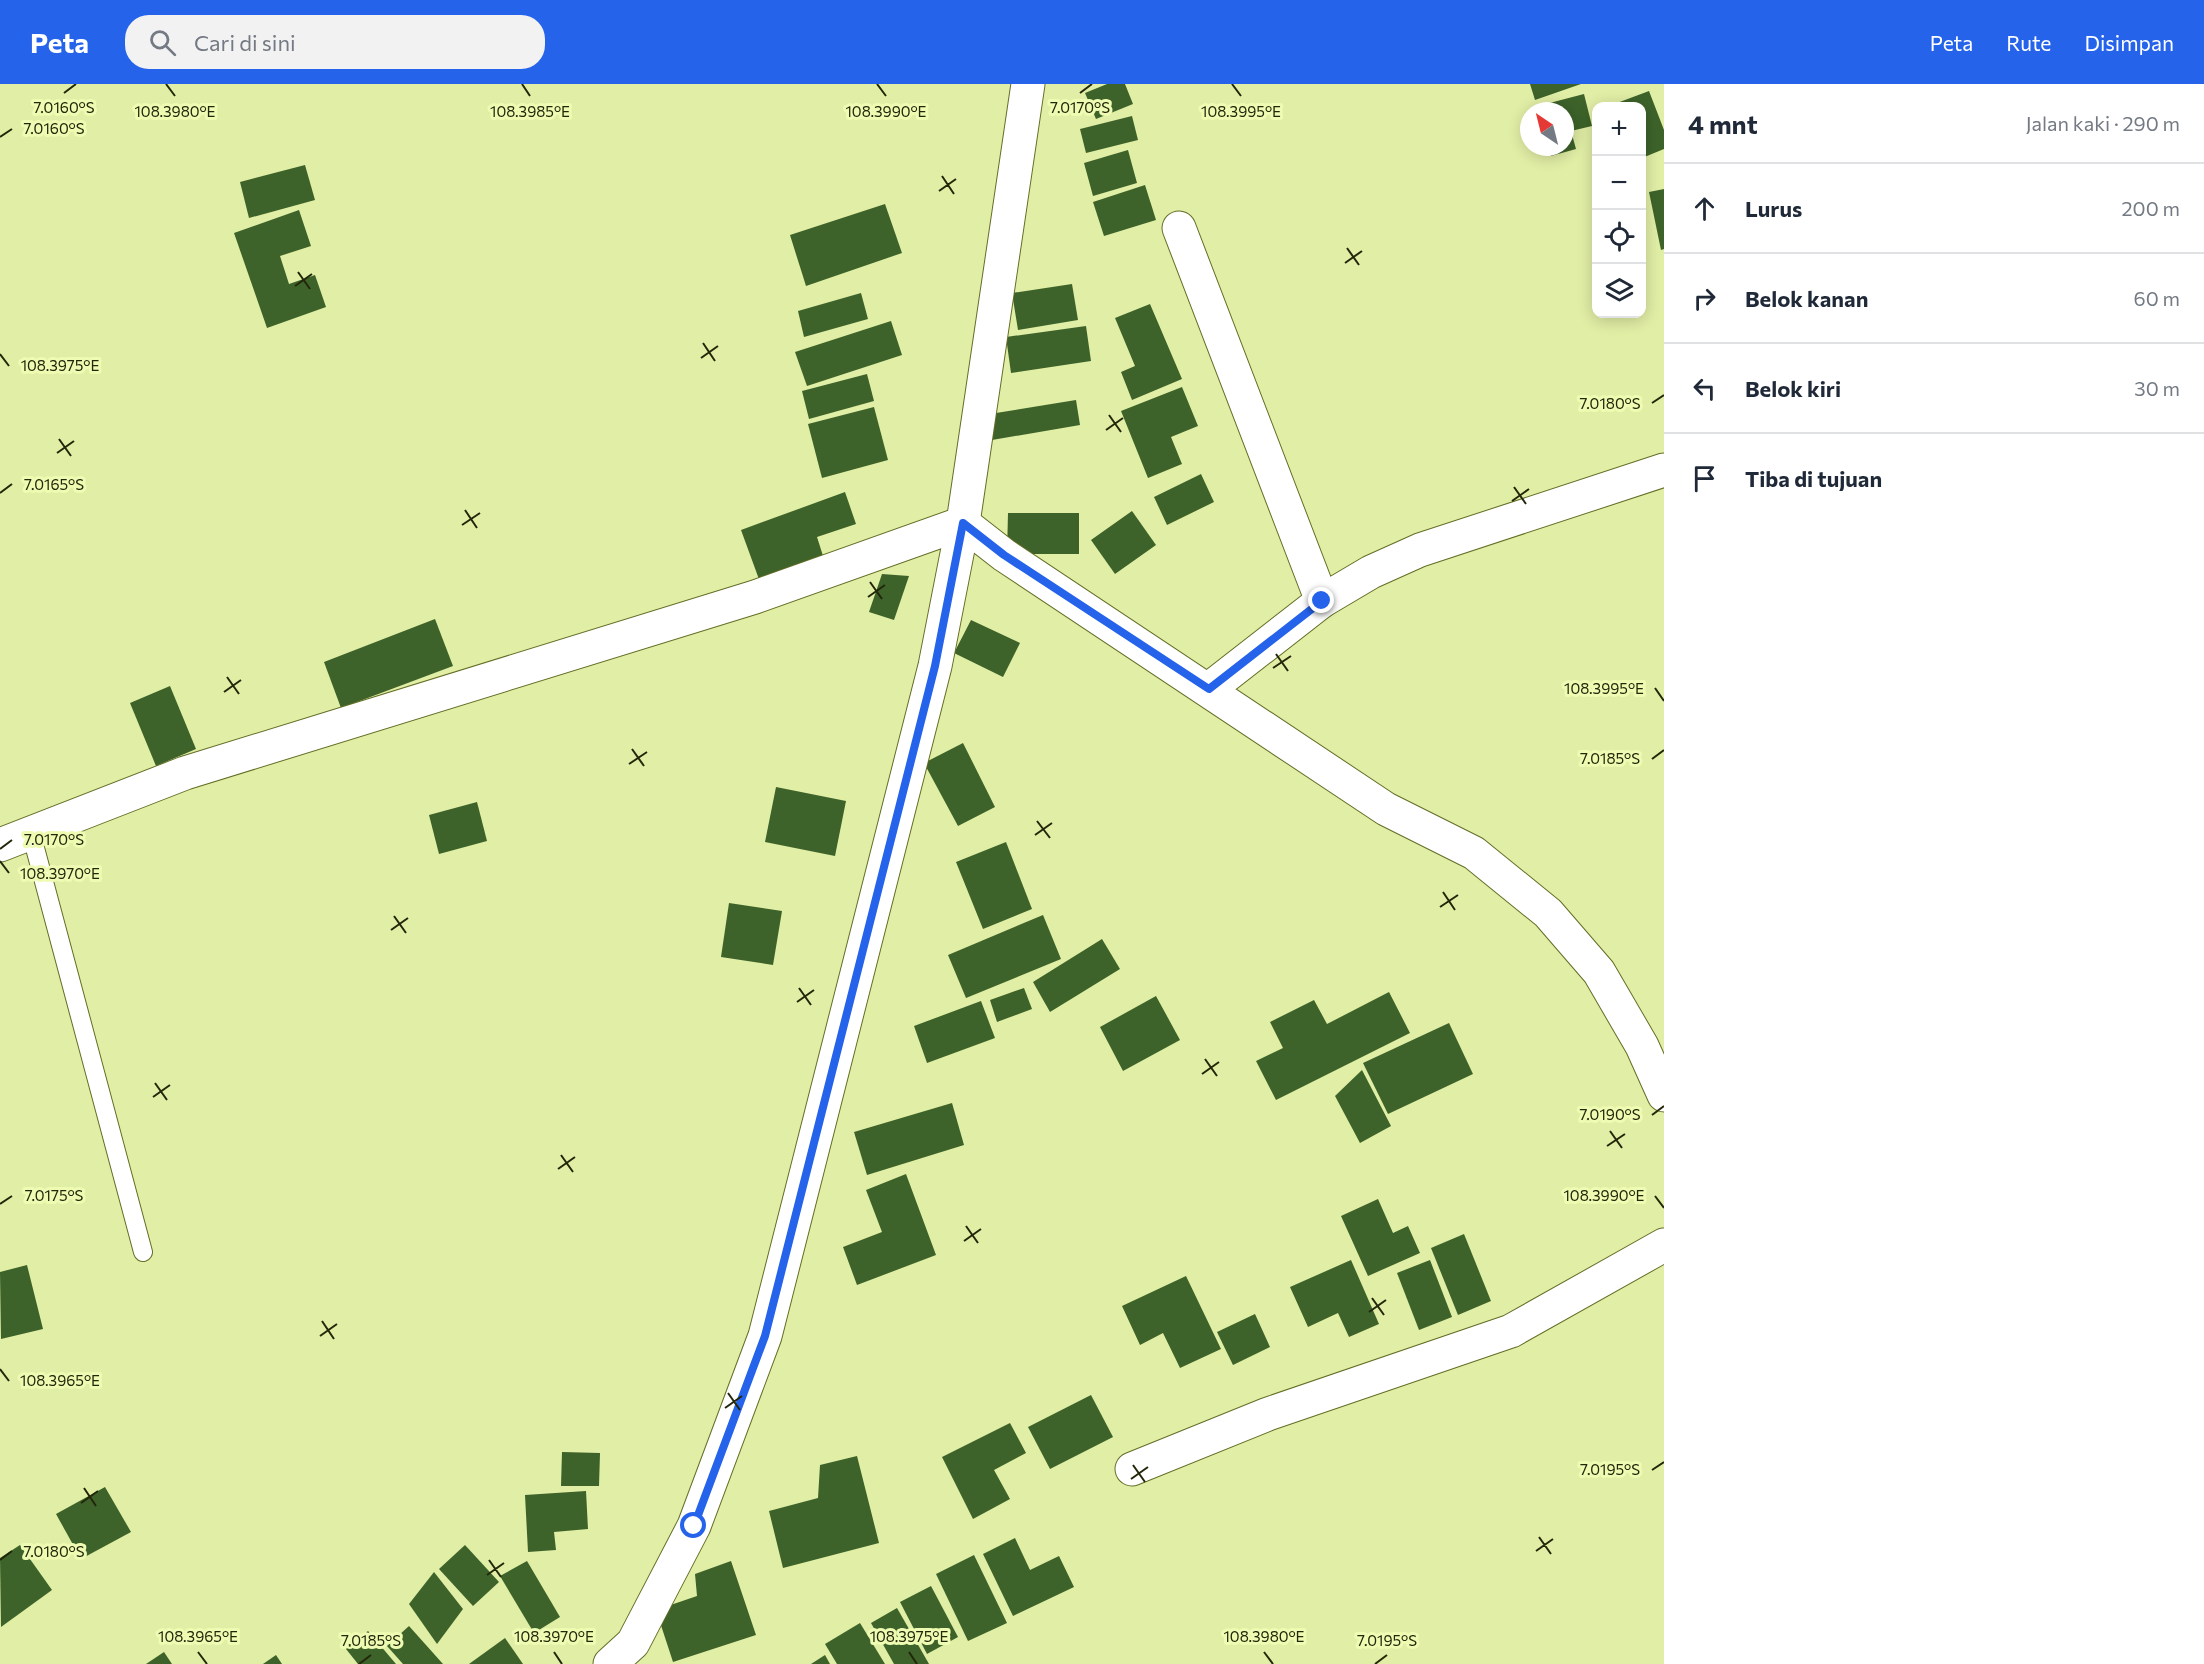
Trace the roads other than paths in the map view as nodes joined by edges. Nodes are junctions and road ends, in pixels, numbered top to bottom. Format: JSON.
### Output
{"nodes":[{"id":1,"x":1028,"y":84,"type":"edge"},
{"id":2,"x":1179,"y":228,"type":"dead end"},
{"id":3,"x":1664,"y":470,"type":"edge"},
{"id":4,"x":963,"y":523,"type":"junction"},
{"id":5,"x":1322,"y":601,"type":"junction"},
{"id":6,"x":1209,"y":689,"type":"junction"},
{"id":7,"x":31,"y":833,"type":"junction"},
{"id":8,"x":0,"y":845,"type":"edge"},
{"id":9,"x":1664,"y":1095,"type":"edge"},
{"id":10,"x":1664,"y":1245,"type":"edge"},
{"id":11,"x":143,"y":1252,"type":"dead end"},
{"id":12,"x":1132,"y":1469,"type":"dead end"},
{"id":13,"x":610,"y":1664,"type":"edge"}],
"edges":[{"from":1,"to":4,"type":"street"},
{"from":2,"to":5,"type":"street"},
{"from":3,"to":5,"type":"street"},
{"from":4,"to":6,"type":"street"},
{"from":4,"to":7,"type":"street"},
{"from":4,"to":13,"type":"street"},
{"from":5,"to":6,"type":"street"},
{"from":6,"to":9,"type":"street"},
{"from":7,"to":8,"type":"street"},
{"from":7,"to":11,"type":"lane"},
{"from":10,"to":12,"type":"street"}]}
